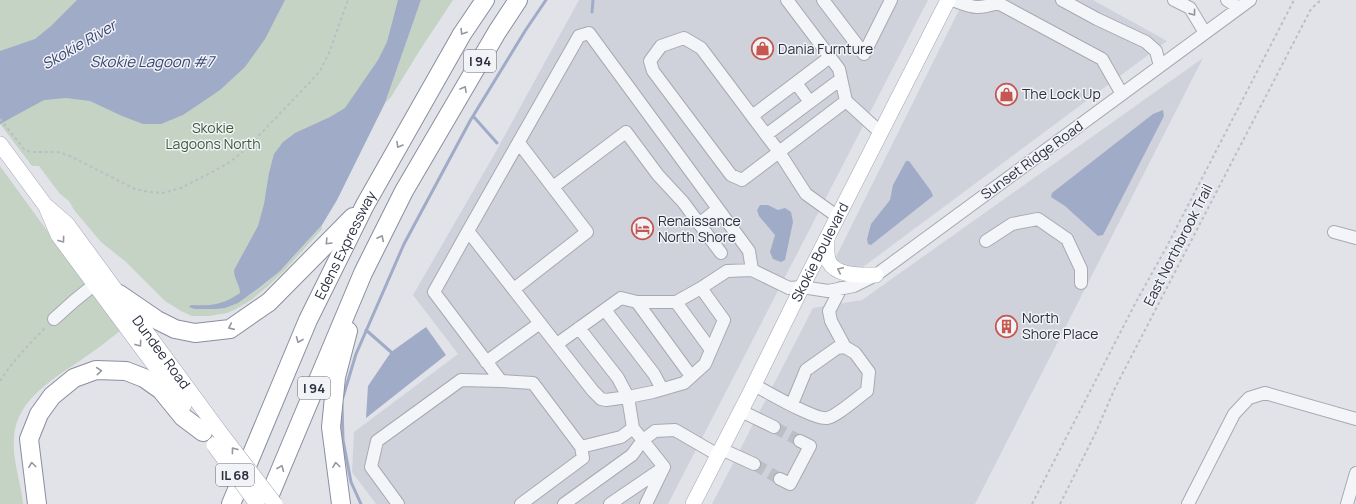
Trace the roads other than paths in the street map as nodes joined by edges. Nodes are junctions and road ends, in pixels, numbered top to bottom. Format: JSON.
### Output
{"nodes":[{"id":1,"x":485,"y":0,"type":"edge"},
{"id":2,"x":518,"y":0,"type":"edge"},
{"id":3,"x":787,"y":0,"type":"edge"},
{"id":4,"x":823,"y":0,"type":"edge"},
{"id":5,"x":891,"y":0,"type":"edge"},
{"id":6,"x":948,"y":0,"type":"edge"},
{"id":7,"x":952,"y":0,"type":"edge"},
{"id":8,"x":1062,"y":0,"type":"edge"},
{"id":9,"x":1174,"y":0,"type":"edge"},
{"id":10,"x":1227,"y":0,"type":"edge"},
{"id":11,"x":1246,"y":2,"type":"edge"},
{"id":12,"x":1205,"y":33,"type":"junction"},
{"id":13,"x":830,"y":57,"type":"junction"},
{"id":14,"x":1160,"y":66,"type":"junction"},
{"id":15,"x":841,"y":79,"type":"junction"},
{"id":16,"x":796,"y":83,"type":"junction"},
{"id":17,"x":1122,"y":94,"type":"junction"},
{"id":18,"x":846,"y":101,"type":"junction"},
{"id":19,"x":810,"y":102,"type":"junction"},
{"id":20,"x":752,"y":116,"type":"junction"},
{"id":21,"x":881,"y":133,"type":"junction"},
{"id":22,"x":766,"y":135,"type":"junction"},
{"id":23,"x":519,"y":143,"type":"junction"},
{"id":24,"x":0,"y":144,"type":"edge"},
{"id":25,"x":779,"y":152,"type":"junction"},
{"id":26,"x":553,"y":187,"type":"junction"},
{"id":27,"x":365,"y":204,"type":"junction"},
{"id":28,"x":44,"y":205,"type":"junction"},
{"id":29,"x":718,"y":209,"type":"junction"},
{"id":30,"x":838,"y":217,"type":"junction"},
{"id":31,"x":699,"y":224,"type":"junction"},
{"id":32,"x":468,"y":231,"type":"junction"},
{"id":33,"x":1334,"y":232,"type":"dead end"},
{"id":34,"x":1356,"y":238,"type":"edge"},
{"id":35,"x":826,"y":240,"type":"junction"},
{"id":36,"x":986,"y":240,"type":"dead end"},
{"id":37,"x":721,"y":253,"type":"dead end"},
{"id":38,"x":752,"y":270,"type":"junction"},
{"id":39,"x":363,"y":272,"type":"junction"},
{"id":40,"x":876,"y":275,"type":"junction"},
{"id":41,"x":1081,"y":283,"type":"dead end"},
{"id":42,"x":95,"y":284,"type":"junction"},
{"id":43,"x":802,"y":287,"type":"junction"},
{"id":44,"x":701,"y":288,"type":"junction"},
{"id":45,"x":841,"y":288,"type":"junction"},
{"id":46,"x":514,"y":289,"type":"junction"},
{"id":47,"x":119,"y":294,"type":"junction"},
{"id":48,"x":637,"y":302,"type":"junction"},
{"id":49,"x":676,"y":302,"type":"junction"},
{"id":50,"x":605,"y":310,"type":"junction"},
{"id":51,"x":54,"y":319,"type":"road end"},
{"id":52,"x":540,"y":323,"type":"junction"},
{"id":53,"x":579,"y":328,"type":"junction"},
{"id":54,"x":557,"y":344,"type":"junction"},
{"id":55,"x":845,"y":347,"type":"junction"},
{"id":56,"x":711,"y":350,"type":"junction"},
{"id":57,"x":486,"y":362,"type":"junction"},
{"id":58,"x":691,"y":376,"type":"junction"},
{"id":59,"x":501,"y":381,"type":"junction"},
{"id":60,"x":754,"y":385,"type":"junction"},
{"id":61,"x":662,"y":389,"type":"junction"},
{"id":62,"x":628,"y":397,"type":"junction"},
{"id":63,"x":792,"y":404,"type":"junction"},
{"id":64,"x":741,"y":411,"type":"junction"},
{"id":65,"x":1356,"y":419,"type":"edge"},
{"id":66,"x":774,"y":427,"type":"tunnel mouth"},
{"id":67,"x":633,"y":428,"type":"junction"},
{"id":68,"x":212,"y":436,"type":"junction"},
{"id":69,"x":643,"y":440,"type":"junction"},
{"id":70,"x":800,"y":441,"type":"tunnel mouth"},
{"id":71,"x":581,"y":447,"type":"junction"},
{"id":72,"x":720,"y":452,"type":"junction"},
{"id":73,"x":754,"y":464,"type":"tunnel mouth"},
{"id":74,"x":664,"y":467,"type":"junction"},
{"id":75,"x":1356,"y":473,"type":"edge"},
{"id":76,"x":780,"y":479,"type":"tunnel mouth"},
{"id":77,"x":37,"y":504,"type":"edge"},
{"id":78,"x":231,"y":504,"type":"edge"},
{"id":79,"x":257,"y":504,"type":"edge"},
{"id":80,"x":266,"y":504,"type":"edge"},
{"id":81,"x":274,"y":504,"type":"edge"},
{"id":82,"x":341,"y":504,"type":"edge"},
{"id":83,"x":398,"y":504,"type":"edge"},
{"id":84,"x":521,"y":504,"type":"edge"},
{"id":85,"x":564,"y":504,"type":"edge"},
{"id":86,"x":610,"y":504,"type":"edge"},
{"id":87,"x":646,"y":504,"type":"edge"},
{"id":88,"x":693,"y":504,"type":"edge"},
{"id":89,"x":1188,"y":504,"type":"edge"},
{"id":90,"x":1347,"y":504,"type":"edge"}],
"edges":[{"from":1,"to":27,"type":"highway","name":"Edens Expressway","number":"I 94","one_way":true},
{"from":39,"to":2,"type":"highway","name":"Edens Expressway","number":"I 94","one_way":true},
{"from":3,"to":13,"type":"street"},
{"from":4,"to":5,"type":"street"},
{"from":6,"to":21,"type":"main road","name":"Skokie Boulevard"},
{"from":7,"to":17,"type":"street"},
{"from":8,"to":14,"type":"street"},
{"from":9,"to":12,"type":"street","one_way":true},
{"from":10,"to":11,"type":"street"},
{"from":11,"to":12,"type":"street","name":"Sunset Ridge Road"},
{"from":12,"to":14,"type":"street","name":"Sunset Ridge Road"},
{"from":13,"to":15,"type":"street"},
{"from":13,"to":16,"type":"street"},
{"from":14,"to":17,"type":"street","name":"Sunset Ridge Road"},
{"from":15,"to":18,"type":"street"},
{"from":15,"to":19,"type":"street"},
{"from":16,"to":19,"type":"street"},
{"from":16,"to":20,"type":"street"},
{"from":17,"to":40,"type":"street","name":"Sunset Ridge Road"},
{"from":18,"to":21,"type":"street"},
{"from":18,"to":25,"type":"street"},
{"from":19,"to":22,"type":"street"},
{"from":20,"to":22,"type":"street"},
{"from":20,"to":25,"type":"street"},
{"from":21,"to":30,"type":"main road","name":"Skokie Boulevard"},
{"from":22,"to":25,"type":"street"},
{"from":23,"to":26,"type":"street"},
{"from":23,"to":29,"type":"street"},
{"from":23,"to":32,"type":"street"},
{"from":24,"to":28,"type":"main road","name":"Dundee Road"},
{"from":25,"to":30,"type":"street"},
{"from":26,"to":31,"type":"street"},
{"from":26,"to":46,"type":"street"},
{"from":27,"to":47,"type":"highway","one_way":true},
{"from":27,"to":78,"type":"highway","name":"Edens Expressway","number":"I 94","one_way":true},
{"from":28,"to":42,"type":"main road","name":"Dundee Road","one_way":true},
{"from":28,"to":47,"type":"main road","name":"Dundee Road"},
{"from":29,"to":31,"type":"street"},
{"from":29,"to":38,"type":"street"},
{"from":30,"to":35,"type":"main road","name":"Skokie Boulevard"},
{"from":31,"to":37,"type":"street"},
{"from":32,"to":46,"type":"street"},
{"from":32,"to":57,"type":"street"},
{"from":33,"to":34,"type":"street"},
{"from":40,"to":35,"type":"main road","one_way":true},
{"from":35,"to":43,"type":"main road","name":"Skokie Boulevard"},
{"from":36,"to":41,"type":"street"},
{"from":38,"to":43,"type":"street","name":"Sunset Ridge Road"},
{"from":38,"to":44,"type":"street"},
{"from":80,"to":39,"type":"highway","name":"Edens Expressway","number":"I 94","one_way":true},
{"from":82,"to":39,"type":"highway","one_way":true},
{"from":40,"to":45,"type":"street","name":"Sunset Ridge Road"},
{"from":42,"to":51,"type":"street"},
{"from":42,"to":68,"type":"main road","name":"Dundee Road","one_way":true},
{"from":43,"to":45,"type":"street","name":"Sunset Ridge Road"},
{"from":43,"to":60,"type":"main road","name":"Skokie Boulevard"},
{"from":44,"to":49,"type":"street"},
{"from":44,"to":56,"type":"street"},
{"from":45,"to":55,"type":"street"},
{"from":46,"to":52,"type":"street"},
{"from":47,"to":68,"type":"main road","name":"Dundee Road"},
{"from":48,"to":49,"type":"street"},
{"from":48,"to":50,"type":"street"},
{"from":48,"to":58,"type":"street"},
{"from":49,"to":56,"type":"street"},
{"from":50,"to":53,"type":"street"},
{"from":50,"to":61,"type":"street"},
{"from":52,"to":54,"type":"street"},
{"from":52,"to":57,"type":"street"},
{"from":53,"to":54,"type":"street"},
{"from":53,"to":62,"type":"street"},
{"from":54,"to":62,"type":"street"},
{"from":55,"to":63,"type":"street"},
{"from":55,"to":63,"type":"street"},
{"from":56,"to":58,"type":"street"},
{"from":57,"to":59,"type":"street"},
{"from":58,"to":61,"type":"street"},
{"from":59,"to":71,"type":"street"},
{"from":59,"to":83,"type":"street"},
{"from":60,"to":63,"type":"street"},
{"from":60,"to":64,"type":"main road","name":"Skokie Boulevard"},
{"from":61,"to":62,"type":"street"},
{"from":62,"to":67,"type":"street"},
{"from":64,"to":66,"type":"street"},
{"from":64,"to":72,"type":"main road","name":"Skokie Boulevard"},
{"from":65,"to":89,"type":"street"},
{"from":67,"to":69,"type":"street"},
{"from":67,"to":71,"type":"street"},
{"from":77,"to":68,"type":"highway","one_way":true},
{"from":68,"to":79,"type":"main road","name":"Dundee Road","number":"IL 68","bridge":true},
{"from":81,"to":68,"type":"main road","name":"Dundee Road","one_way":true,"bridge":true},
{"from":69,"to":72,"type":"street"},
{"from":69,"to":74,"type":"street"},
{"from":69,"to":85,"type":"street"},
{"from":70,"to":76,"type":"street"},
{"from":71,"to":84,"type":"street"},
{"from":72,"to":73,"type":"street"},
{"from":72,"to":88,"type":"main road","name":"Skokie Boulevard"},
{"from":74,"to":86,"type":"street"},
{"from":74,"to":87,"type":"street"},
{"from":75,"to":90,"type":"street"}]}
